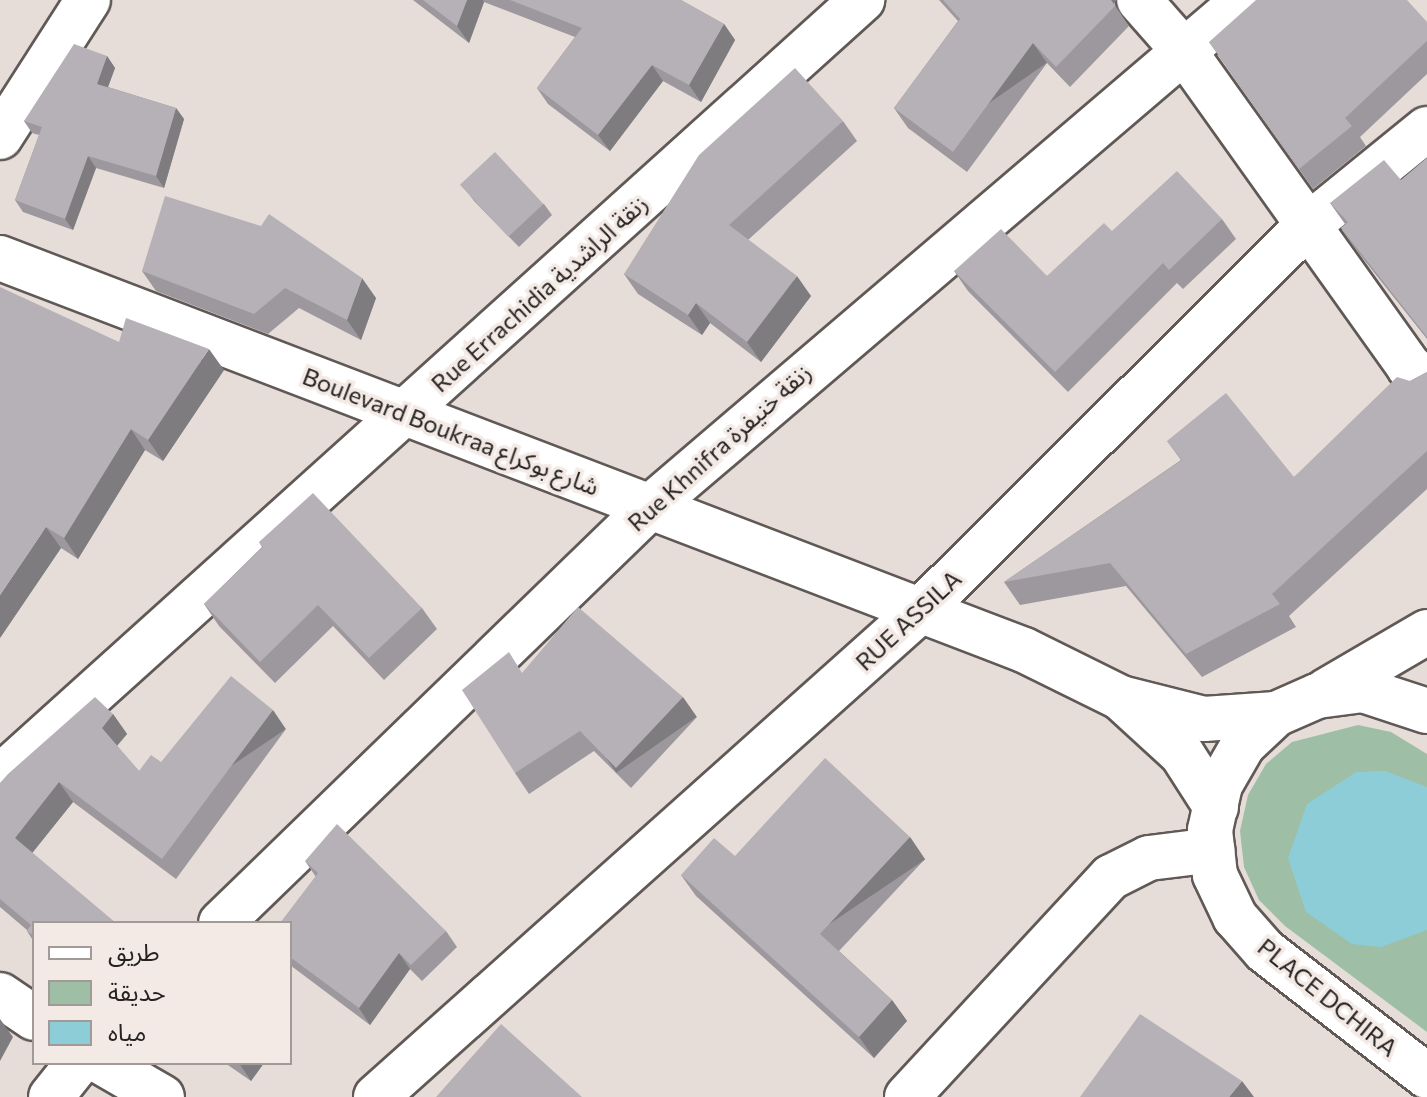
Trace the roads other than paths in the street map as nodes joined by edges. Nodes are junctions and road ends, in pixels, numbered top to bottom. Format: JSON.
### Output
{"nodes":[{"id":1,"x":88,"y":0,"type":"edge"},
{"id":2,"x":1139,"y":0,"type":"edge"},
{"id":3,"x":1244,"y":0,"type":"edge"},
{"id":4,"x":856,"y":1,"type":"edge"},
{"id":5,"x":1184,"y":51,"type":"junction"},
{"id":6,"x":1427,"y":129,"type":"edge"},
{"id":7,"x":0,"y":137,"type":"edge"},
{"id":8,"x":1305,"y":228,"type":"junction"},
{"id":9,"x":0,"y":258,"type":"edge"},
{"id":10,"x":1427,"y":379,"type":"edge"},
{"id":11,"x":406,"y":413,"type":"junction"},
{"id":12,"x":650,"y":507,"type":"junction"},
{"id":13,"x":921,"y":610,"type":"junction"},
{"id":14,"x":1427,"y":632,"type":"edge"},
{"id":15,"x":1317,"y":696,"type":"junction"},
{"id":16,"x":1121,"y":698,"type":"junction"},
{"id":17,"x":1427,"y":711,"type":"edge"},
{"id":18,"x":1276,"y":714,"type":"junction"},
{"id":19,"x":0,"y":777,"type":"edge"},
{"id":20,"x":1216,"y":807,"type":"junction"},
{"id":21,"x":1213,"y":850,"type":"junction"},
{"id":22,"x":223,"y":921,"type":"edge"},
{"id":23,"x":0,"y":995,"type":"edge"},
{"id":24,"x":32,"y":1017,"type":"edge"},
{"id":25,"x":76,"y":1065,"type":"edge"},
{"id":26,"x":106,"y":1065,"type":"edge"},
{"id":27,"x":1418,"y":1082,"type":"edge"},
{"id":28,"x":51,"y":1097,"type":"edge"},
{"id":29,"x":162,"y":1097,"type":"edge"},
{"id":30,"x":376,"y":1097,"type":"edge"},
{"id":31,"x":907,"y":1097,"type":"edge"}],
"edges":[{"from":1,"to":7,"type":"street"},
{"from":2,"to":5,"type":"street"},
{"from":3,"to":5,"type":"street","name":"Rue Khnifra زنقة خنيفرة"},
{"from":4,"to":11,"type":"street","name":"Rue Errachidia زنقة الراشدية"},
{"from":5,"to":8,"type":"street"},
{"from":5,"to":12,"type":"street","name":"Rue Khnifra زنقة خنيفرة"},
{"from":6,"to":8,"type":"street","name":"RUE ASSILA"},
{"from":8,"to":10,"type":"street"},
{"from":8,"to":13,"type":"street","name":"RUE ASSILA"},
{"from":9,"to":11,"type":"street","name":"Boulevard Boukraa شارع بوكراع"},
{"from":11,"to":12,"type":"street","name":"Boulevard Boukraa شارع بوكراع"},
{"from":11,"to":19,"type":"street","name":"Rue Errachidia زنقة الراشدية"},
{"from":12,"to":13,"type":"street","name":"Boulevard Boukraa شارع بوكراع"},
{"from":12,"to":22,"type":"street","name":"Rue Khnifra زنقة خنيفرة"},
{"from":13,"to":16,"type":"street","name":"Boulevard Boukraa شارع بوكراع"},
{"from":13,"to":30,"type":"street","name":"RUE ASSILA"},
{"from":14,"to":15,"type":"street"},
{"from":15,"to":17,"type":"street","name":"PLACE DCHIRA"},
{"from":15,"to":18,"type":"street","name":"PLACE DCHIRA"},
{"from":16,"to":18,"type":"street","name":"Boulevard Boukraa شارع بوكراع"},
{"from":16,"to":20,"type":"street","name":"Boulevard Boukraa شارع بوكراع"},
{"from":18,"to":20,"type":"street","name":"PLACE DCHIRA"},
{"from":20,"to":21,"type":"street","name":"PLACE DCHIRA"},
{"from":21,"to":27,"type":"street","name":"PLACE DCHIRA"},
{"from":21,"to":31,"type":"street"},
{"from":23,"to":24,"type":"street"},
{"from":25,"to":28,"type":"street"},
{"from":26,"to":29,"type":"street"}]}
